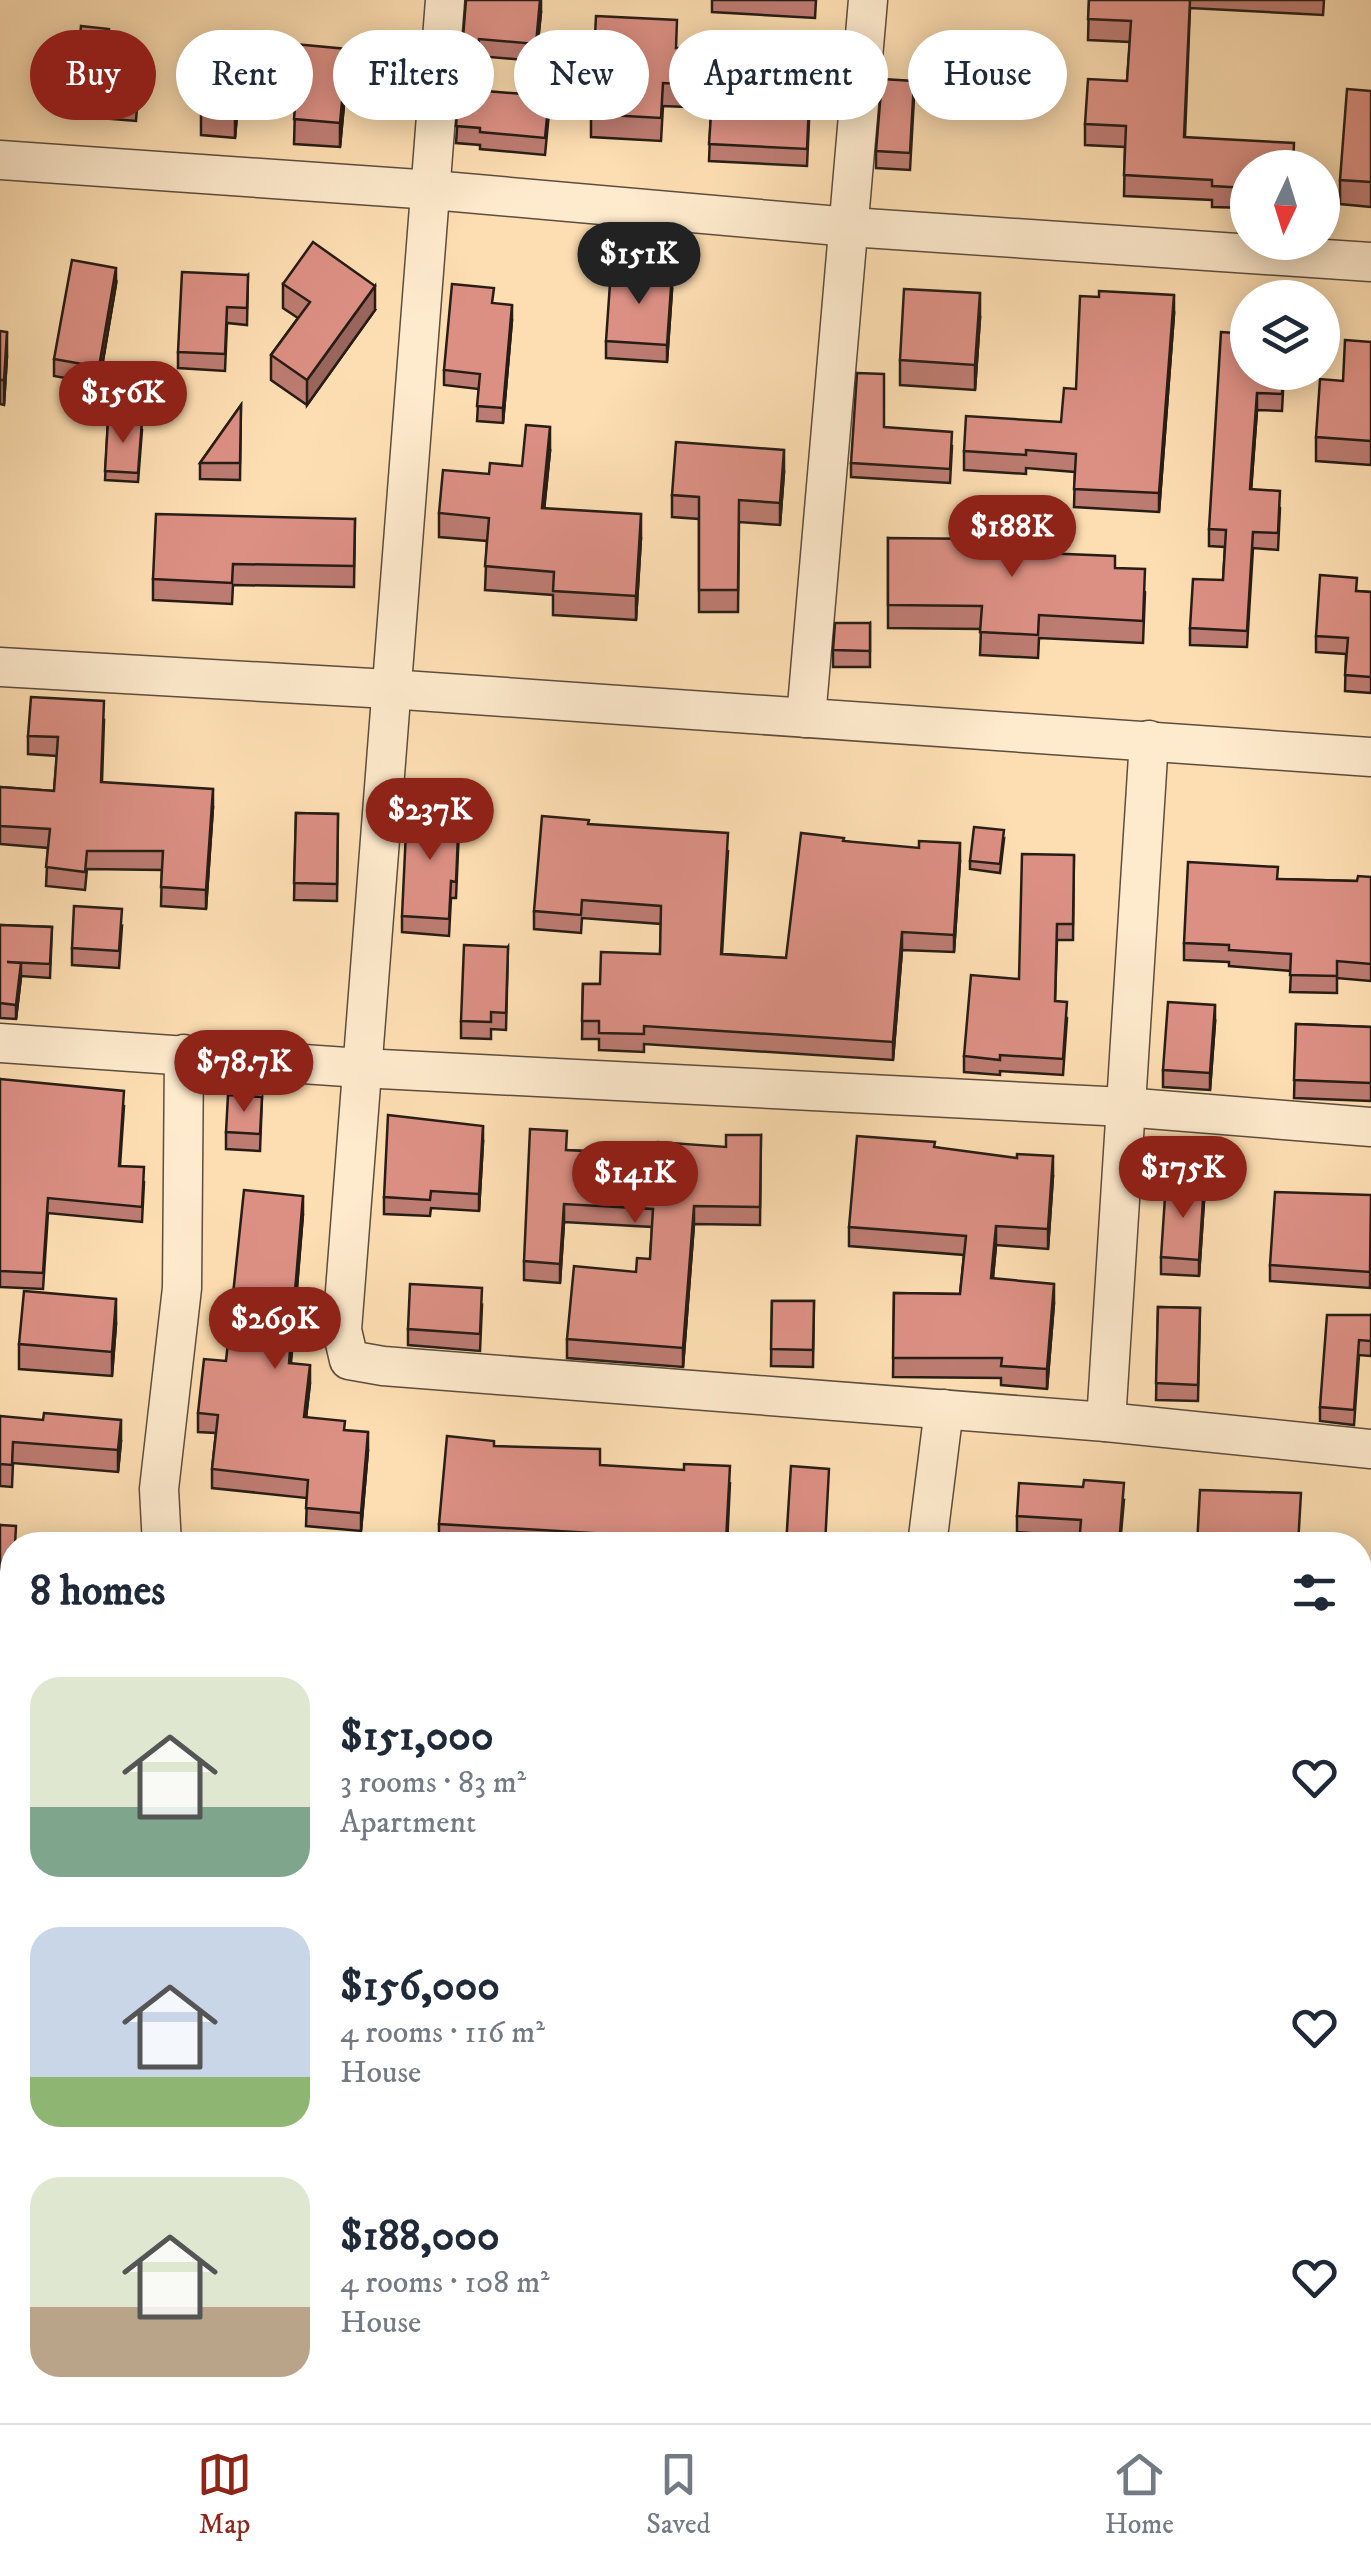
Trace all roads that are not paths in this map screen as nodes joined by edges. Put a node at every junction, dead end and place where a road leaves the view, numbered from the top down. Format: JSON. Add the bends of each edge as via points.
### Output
{"nodes":[{"id":1,"x":444,"y":0,"type":"edge"},
{"id":2,"x":868,"y":0,"type":"edge"},
{"id":3,"x":0,"y":160,"type":"edge"},
{"id":4,"x":432,"y":190,"type":"junction"},
{"id":5,"x":850,"y":226,"type":"junction"},
{"id":6,"x":1371,"y":262,"type":"edge"},
{"id":7,"x":0,"y":667,"type":"edge"},
{"id":8,"x":390,"y":689,"type":"junction"},
{"id":9,"x":806,"y":718,"type":"junction"},
{"id":10,"x":1148,"y":740,"type":"junction"},
{"id":11,"x":1371,"y":757,"type":"edge"},
{"id":12,"x":0,"y":1043,"type":"edge"},
{"id":13,"x":184,"y":1054,"type":"junction"},
{"id":14,"x":361,"y":1068,"type":"junction"},
{"id":15,"x":1124,"y":1108,"type":"junction"},
{"id":16,"x":1371,"y":1126,"type":"edge"},
{"id":17,"x":944,"y":1409,"type":"junction"},
{"id":18,"x":1106,"y":1422,"type":"junction"},
{"id":19,"x":1371,"y":1448,"type":"edge"},
{"id":20,"x":161,"y":1532,"type":"edge"},
{"id":21,"x":930,"y":1532,"type":"edge"}],
"edges":[{"from":1,"to":4,"type":"street"},
{"from":2,"to":5,"type":"street"},
{"from":3,"to":4,"type":"street"},
{"from":4,"to":5,"type":"street"},
{"from":4,"to":8,"type":"street"},
{"from":5,"to":6,"type":"street"},
{"from":5,"to":9,"type":"street"},
{"from":7,"to":8,"type":"street"},
{"from":8,"to":9,"type":"street"},
{"from":8,"to":14,"type":"street"},
{"from":9,"to":10,"type":"street"},
{"from":10,"to":11,"type":"street"},
{"from":10,"to":15,"type":"street"},
{"from":12,"to":13,"type":"street"},
{"from":13,"to":14,"type":"street"},
{"from":13,"to":20,"type":"street","via":[[182,1288],[159,1489]]},
{"from":14,"to":15,"type":"street"},
{"from":14,"to":17,"type":"street","via":[[342,1330],[349,1360]]},
{"from":15,"to":16,"type":"street"},
{"from":15,"to":18,"type":"street"},
{"from":17,"to":18,"type":"street"},
{"from":17,"to":21,"type":"street"},
{"from":18,"to":19,"type":"street"}]}
